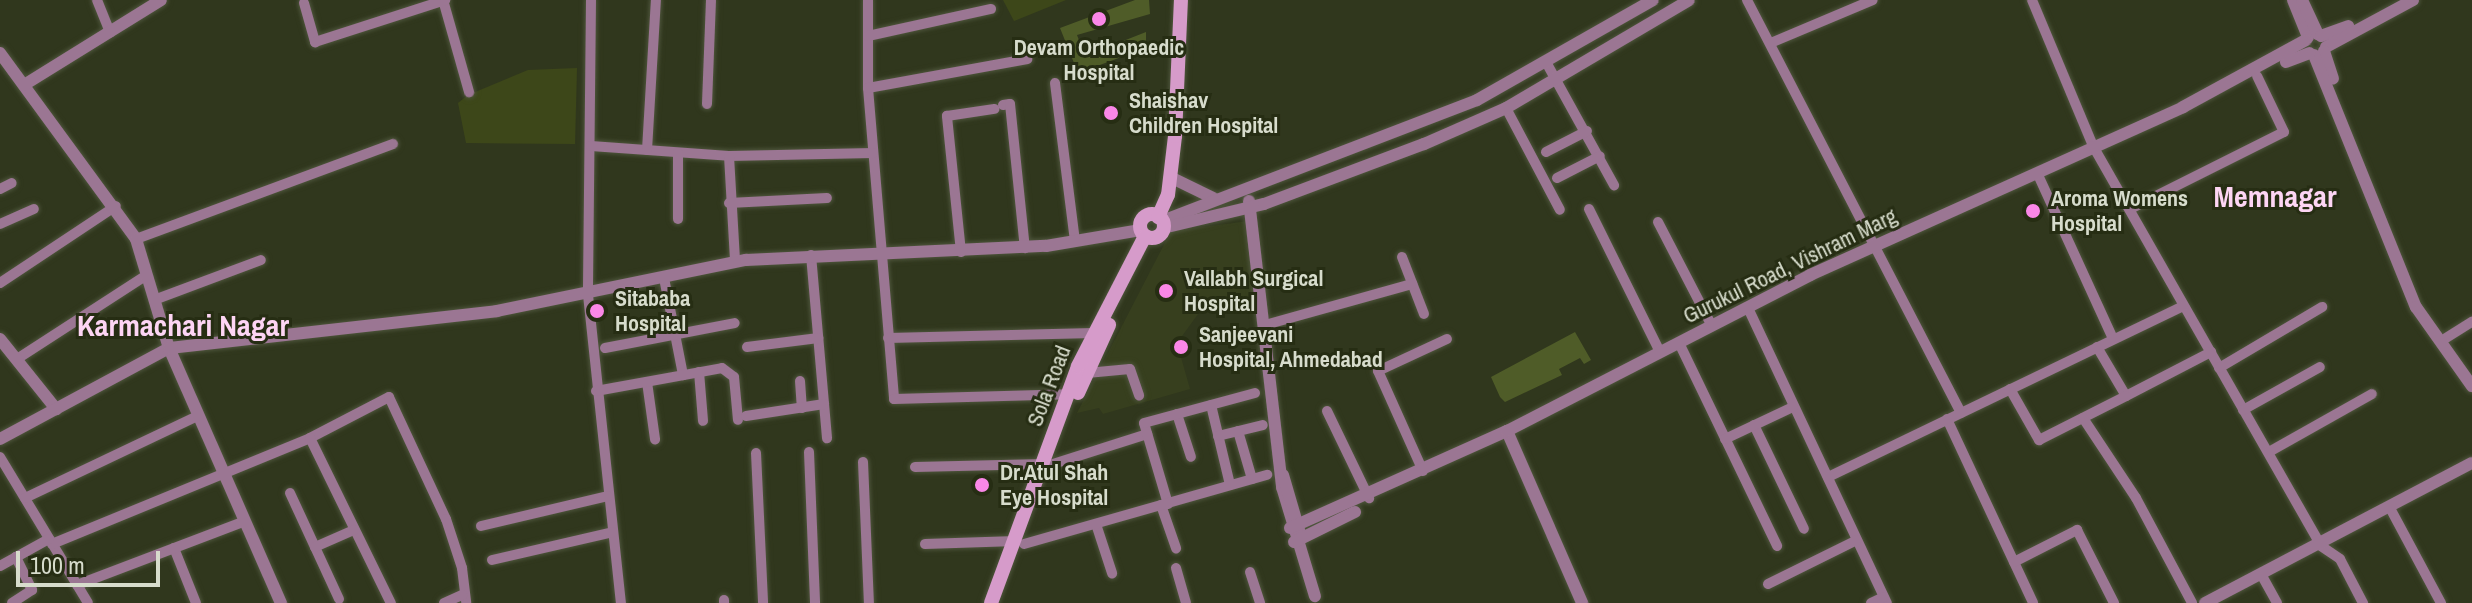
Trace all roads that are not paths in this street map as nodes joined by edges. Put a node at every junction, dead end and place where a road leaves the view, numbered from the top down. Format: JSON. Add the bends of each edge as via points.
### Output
{"nodes":[{"id":1,"x":97,"y":0,"type":"edge"},
{"id":2,"x":161,"y":0,"type":"edge"},
{"id":3,"x":444,"y":0,"type":"edge"},
{"id":4,"x":591,"y":0,"type":"edge"},
{"id":5,"x":656,"y":0,"type":"edge"},
{"id":6,"x":711,"y":0,"type":"edge"},
{"id":7,"x":868,"y":0,"type":"edge"},
{"id":8,"x":1173,"y":0,"type":"edge"},
{"id":9,"x":1181,"y":0,"type":"edge"},
{"id":10,"x":1653,"y":0,"type":"edge"},
{"id":11,"x":1689,"y":0,"type":"edge"},
{"id":12,"x":1747,"y":0,"type":"edge"},
{"id":13,"x":1873,"y":0,"type":"edge"},
{"id":14,"x":2032,"y":0,"type":"edge"},
{"id":15,"x":2293,"y":0,"type":"edge"},
{"id":16,"x":2302,"y":0,"type":"edge"},
{"id":17,"x":2395,"y":0,"type":"edge"},
{"id":18,"x":2413,"y":0,"type":"edge"},
{"id":19,"x":304,"y":3,"type":"dead end"},
{"id":20,"x":991,"y":9,"type":"dead end"},
{"id":21,"x":110,"y":32,"type":"junction"},
{"id":22,"x":868,"y":36,"type":"junction"},
{"id":23,"x":1773,"y":42,"type":"junction"},
{"id":24,"x":2316,"y":44,"type":"junction"},
{"id":25,"x":0,"y":53,"type":"edge"},
{"id":26,"x":1027,"y":59,"type":"dead end"},
{"id":27,"x":1546,"y":62,"type":"junction"},
{"id":28,"x":2257,"y":76,"type":"junction"},
{"id":29,"x":1557,"y":78,"type":"junction"},
{"id":30,"x":1055,"y":83,"type":"dead end"},
{"id":31,"x":24,"y":85,"type":"junction"},
{"id":32,"x":868,"y":88,"type":"junction"},
{"id":33,"x":469,"y":92,"type":"dead end"},
{"id":34,"x":707,"y":104,"type":"dead end"},
{"id":35,"x":1506,"y":108,"type":"junction"},
{"id":36,"x":1587,"y":131,"type":"junction"},
{"id":37,"x":393,"y":144,"type":"dead end"},
{"id":38,"x":591,"y":146,"type":"junction"},
{"id":39,"x":2095,"y":148,"type":"junction"},
{"id":40,"x":647,"y":150,"type":"junction"},
{"id":41,"x":1546,"y":152,"type":"dead end"},
{"id":42,"x":678,"y":153,"type":"junction"},
{"id":43,"x":873,"y":153,"type":"junction"},
{"id":44,"x":729,"y":156,"type":"junction"},
{"id":45,"x":1600,"y":156,"type":"junction"},
{"id":46,"x":1170,"y":177,"type":"junction"},
{"id":47,"x":2039,"y":177,"type":"junction"},
{"id":48,"x":1557,"y":178,"type":"dead end"},
{"id":49,"x":12,"y":183,"type":"dead end"},
{"id":50,"x":1614,"y":185,"type":"dead end"},
{"id":51,"x":0,"y":189,"type":"edge"},
{"id":52,"x":1246,"y":190,"type":"junction"},
{"id":53,"x":827,"y":198,"type":"dead end"},
{"id":54,"x":1216,"y":198,"type":"junction"},
{"id":55,"x":729,"y":203,"type":"junction"},
{"id":56,"x":116,"y":206,"type":"junction"},
{"id":57,"x":1251,"y":207,"type":"junction"},
{"id":58,"x":34,"y":209,"type":"dead end"},
{"id":59,"x":1589,"y":209,"type":"dead end"},
{"id":60,"x":2130,"y":209,"type":"junction"},
{"id":61,"x":1560,"y":210,"type":"dead end"},
{"id":62,"x":678,"y":219,"type":"dead end"},
{"id":63,"x":1159,"y":220,"type":"junction"},
{"id":64,"x":1658,"y":222,"type":"dead end"},
{"id":65,"x":0,"y":224,"type":"edge"},
{"id":66,"x":1145,"y":235,"type":"junction"},
{"id":67,"x":136,"y":239,"type":"junction"},
{"id":68,"x":1075,"y":241,"type":"junction"},
{"id":69,"x":1025,"y":248,"type":"junction"},
{"id":70,"x":1874,"y":249,"type":"junction"},
{"id":71,"x":961,"y":252,"type":"junction"},
{"id":72,"x":880,"y":254,"type":"junction"},
{"id":73,"x":811,"y":255,"type":"junction"},
{"id":74,"x":1402,"y":257,"type":"dead end"},
{"id":75,"x":261,"y":260,"type":"dead end"},
{"id":76,"x":735,"y":261,"type":"junction"},
{"id":77,"x":147,"y":275,"type":"junction"},
{"id":78,"x":664,"y":278,"type":"junction"},
{"id":79,"x":0,"y":283,"type":"edge"},
{"id":80,"x":1412,"y":284,"type":"junction"},
{"id":81,"x":588,"y":295,"type":"junction"},
{"id":82,"x":154,"y":300,"type":"junction"},
{"id":83,"x":2183,"y":306,"type":"junction"},
{"id":84,"x":2322,"y":307,"type":"dead end"},
{"id":85,"x":1749,"y":311,"type":"junction"},
{"id":86,"x":1424,"y":314,"type":"dead end"},
{"id":87,"x":2472,"y":322,"type":"edge"},
{"id":88,"x":735,"y":323,"type":"dead end"},
{"id":89,"x":1265,"y":325,"type":"junction"},
{"id":90,"x":1712,"y":326,"type":"junction"},
{"id":91,"x":1094,"y":333,"type":"junction"},
{"id":92,"x":676,"y":334,"type":"junction"},
{"id":93,"x":818,"y":338,"type":"junction"},
{"id":94,"x":888,"y":338,"type":"junction"},
{"id":95,"x":2446,"y":338,"type":"junction"},
{"id":96,"x":0,"y":339,"type":"edge"},
{"id":97,"x":1447,"y":339,"type":"dead end"},
{"id":98,"x":2113,"y":339,"type":"junction"},
{"id":99,"x":747,"y":347,"type":"dead end"},
{"id":100,"x":1681,"y":347,"type":"junction"},
{"id":101,"x":2097,"y":347,"type":"junction"},
{"id":102,"x":169,"y":348,"type":"junction"},
{"id":103,"x":605,"y":348,"type":"dead end"},
{"id":104,"x":1660,"y":352,"type":"junction"},
{"id":105,"x":2211,"y":352,"type":"junction"},
{"id":106,"x":17,"y":359,"type":"junction"},
{"id":107,"x":2320,"y":367,"type":"dead end"},
{"id":108,"x":2219,"y":368,"type":"junction"},
{"id":109,"x":699,"y":372,"type":"junction"},
{"id":110,"x":1087,"y":373,"type":"junction"},
{"id":111,"x":2472,"y":374,"type":"edge"},
{"id":112,"x":683,"y":375,"type":"junction"},
{"id":113,"x":800,"y":381,"type":"dead end"},
{"id":114,"x":647,"y":382,"type":"junction"},
{"id":115,"x":2472,"y":386,"type":"edge"},
{"id":116,"x":2010,"y":389,"type":"junction"},
{"id":117,"x":596,"y":391,"type":"junction"},
{"id":118,"x":1255,"y":393,"type":"dead end"},
{"id":119,"x":1068,"y":394,"type":"junction"},
{"id":120,"x":2372,"y":394,"type":"dead end"},
{"id":121,"x":1139,"y":395,"type":"dead end"},
{"id":122,"x":2126,"y":396,"type":"junction"},
{"id":123,"x":824,"y":404,"type":"junction"},
{"id":124,"x":1211,"y":405,"type":"junction"},
{"id":125,"x":1793,"y":407,"type":"junction"},
{"id":126,"x":802,"y":408,"type":"junction"},
{"id":127,"x":56,"y":409,"type":"junction"},
{"id":128,"x":2243,"y":410,"type":"junction"},
{"id":129,"x":1327,"y":411,"type":"dead end"},
{"id":130,"x":1961,"y":413,"type":"junction"},
{"id":131,"x":1177,"y":414,"type":"junction"},
{"id":132,"x":198,"y":416,"type":"junction"},
{"id":133,"x":2083,"y":418,"type":"junction"},
{"id":134,"x":1947,"y":419,"type":"junction"},
{"id":135,"x":703,"y":421,"type":"dead end"},
{"id":136,"x":1263,"y":425,"type":"dead end"},
{"id":137,"x":1754,"y":425,"type":"junction"},
{"id":138,"x":1238,"y":431,"type":"junction"},
{"id":139,"x":1147,"y":434,"type":"junction"},
{"id":140,"x":1508,"y":434,"type":"junction"},
{"id":141,"x":1218,"y":436,"type":"junction"},
{"id":142,"x":310,"y":438,"type":"junction"},
{"id":143,"x":827,"y":438,"type":"dead end"},
{"id":144,"x":0,"y":439,"type":"edge"},
{"id":145,"x":655,"y":439,"type":"dead end"},
{"id":146,"x":1725,"y":439,"type":"junction"},
{"id":147,"x":809,"y":452,"type":"dead end"},
{"id":148,"x":2269,"y":452,"type":"junction"},
{"id":149,"x":756,"y":453,"type":"dead end"},
{"id":150,"x":0,"y":457,"type":"edge"},
{"id":151,"x":1191,"y":457,"type":"dead end"},
{"id":152,"x":863,"y":462,"type":"dead end"},
{"id":153,"x":2472,"y":463,"type":"edge"},
{"id":154,"x":1048,"y":464,"type":"junction"},
{"id":155,"x":915,"y":467,"type":"dead end"},
{"id":156,"x":1423,"y":471,"type":"junction"},
{"id":157,"x":223,"y":475,"type":"junction"},
{"id":158,"x":1267,"y":475,"type":"dead end"},
{"id":159,"x":1828,"y":477,"type":"junction"},
{"id":160,"x":1252,"y":479,"type":"junction"},
{"id":161,"x":1230,"y":485,"type":"junction"},
{"id":162,"x":290,"y":493,"type":"dead end"},
{"id":163,"x":608,"y":496,"type":"junction"},
{"id":164,"x":25,"y":498,"type":"junction"},
{"id":165,"x":1369,"y":498,"type":"junction"},
{"id":166,"x":1164,"y":504,"type":"junction"},
{"id":167,"x":2390,"y":508,"type":"junction"},
{"id":168,"x":243,"y":522,"type":"junction"},
{"id":169,"x":1096,"y":524,"type":"junction"},
{"id":170,"x":481,"y":526,"type":"dead end"},
{"id":171,"x":1294,"y":527,"type":"junction"},
{"id":172,"x":1804,"y":529,"type":"dead end"},
{"id":173,"x":354,"y":530,"type":"junction"},
{"id":174,"x":613,"y":532,"type":"junction"},
{"id":175,"x":1298,"y":540,"type":"junction"},
{"id":176,"x":1857,"y":540,"type":"junction"},
{"id":177,"x":51,"y":542,"type":"junction"},
{"id":178,"x":1020,"y":542,"type":"junction"},
{"id":179,"x":925,"y":544,"type":"dead end"},
{"id":180,"x":1777,"y":546,"type":"dead end"},
{"id":181,"x":2321,"y":546,"type":"junction"},
{"id":182,"x":315,"y":547,"type":"junction"},
{"id":183,"x":174,"y":548,"type":"junction"},
{"id":184,"x":1176,"y":548,"type":"dead end"},
{"id":185,"x":16,"y":557,"type":"junction"},
{"id":186,"x":492,"y":560,"type":"dead end"},
{"id":187,"x":2014,"y":562,"type":"junction"},
{"id":188,"x":0,"y":566,"type":"edge"},
{"id":189,"x":1176,"y":568,"type":"dead end"},
{"id":190,"x":1250,"y":572,"type":"dead end"},
{"id":191,"x":1112,"y":573,"type":"dead end"},
{"id":192,"x":2261,"y":574,"type":"junction"},
{"id":193,"x":1768,"y":584,"type":"dead end"},
{"id":194,"x":77,"y":585,"type":"junction"},
{"id":195,"x":339,"y":599,"type":"dead end"},
{"id":196,"x":464,"y":599,"type":"edge"},
{"id":197,"x":1316,"y":600,"type":"edge"},
{"id":198,"x":1886,"y":600,"type":"edge"},
{"id":199,"x":12,"y":603,"type":"edge"},
{"id":200,"x":88,"y":603,"type":"edge"},
{"id":201,"x":196,"y":603,"type":"edge"},
{"id":202,"x":281,"y":603,"type":"edge"},
{"id":203,"x":391,"y":603,"type":"edge"},
{"id":204,"x":444,"y":603,"type":"edge"},
{"id":205,"x":621,"y":603,"type":"edge"},
{"id":206,"x":763,"y":603,"type":"edge"},
{"id":207,"x":815,"y":603,"type":"edge"},
{"id":208,"x":869,"y":603,"type":"edge"},
{"id":209,"x":991,"y":603,"type":"edge"},
{"id":210,"x":1000,"y":603,"type":"edge"},
{"id":211,"x":1186,"y":603,"type":"edge"},
{"id":212,"x":1260,"y":603,"type":"edge"},
{"id":213,"x":1582,"y":603,"type":"edge"},
{"id":214,"x":1871,"y":603,"type":"edge"},
{"id":215,"x":2033,"y":603,"type":"edge"},
{"id":216,"x":2114,"y":603,"type":"edge"},
{"id":217,"x":2192,"y":603,"type":"edge"},
{"id":218,"x":2205,"y":603,"type":"edge"},
{"id":219,"x":2277,"y":603,"type":"edge"},
{"id":220,"x":2363,"y":603,"type":"edge"},
{"id":221,"x":2441,"y":603,"type":"edge"}],
"edges":[{"from":1,"to":21,"type":"street"},
{"from":2,"to":21,"type":"street"},
{"from":3,"to":19,"type":"street","via":[[315,42]]},
{"from":3,"to":33,"type":"street"},
{"from":4,"to":38,"type":"street"},
{"from":5,"to":40,"type":"street"},
{"from":6,"to":34,"type":"street"},
{"from":7,"to":22,"type":"street"},
{"from":8,"to":63,"type":"main road"},
{"from":9,"to":46,"type":"main road"},
{"from":10,"to":27,"type":"street"},
{"from":11,"to":29,"type":"street"},
{"from":12,"to":23,"type":"street"},
{"from":13,"to":23,"type":"street"},
{"from":14,"to":39,"type":"street"},
{"from":15,"to":24,"type":"street"},
{"from":16,"to":24,"type":"street"},
{"from":17,"to":24,"type":"street","name":"Gurukul Road, Vishram Marg"},
{"from":18,"to":24,"type":"street","name":"Gurukul Road, Vishram Marg"},
{"from":20,"to":22,"type":"street"},
{"from":21,"to":31,"type":"street"},
{"from":22,"to":32,"type":"street"},
{"from":23,"to":70,"type":"street"},
{"from":24,"to":28,"type":"street","name":"Gurukul Road, Vishram Marg"},
{"from":24,"to":39,"type":"street","name":"Gurukul Road, Vishram Marg"},
{"from":24,"to":95,"type":"street","via":[[2388,230],[2422,303]]},
{"from":24,"to":115,"type":"street","via":[[2416,307]]},
{"from":25,"to":31,"type":"street"},
{"from":26,"to":32,"type":"street"},
{"from":27,"to":29,"type":"street"},
{"from":27,"to":52,"type":"street","via":[[1400,134]]},
{"from":28,"to":39,"type":"street","name":"Gurukul Road, Vishram Marg"},
{"from":28,"to":60,"type":"street","via":[[2284,132]]},
{"from":29,"to":35,"type":"street"},
{"from":29,"to":36,"type":"street"},
{"from":30,"to":68,"type":"street"},
{"from":31,"to":56,"type":"street"},
{"from":32,"to":43,"type":"street"},
{"from":35,"to":57,"type":"street"},
{"from":35,"to":61,"type":"street"},
{"from":36,"to":41,"type":"street"},
{"from":36,"to":45,"type":"street"},
{"from":37,"to":67,"type":"street"},
{"from":38,"to":40,"type":"street"},
{"from":38,"to":81,"type":"street"},
{"from":39,"to":47,"type":"street","name":"Gurukul Road, Vishram Marg"},
{"from":39,"to":60,"type":"street"},
{"from":39,"to":70,"type":"street","name":"Gurukul Road, Vishram Marg"},
{"from":40,"to":42,"type":"street"},
{"from":42,"to":44,"type":"street"},
{"from":42,"to":62,"type":"street"},
{"from":43,"to":44,"type":"street"},
{"from":43,"to":72,"type":"street"},
{"from":44,"to":55,"type":"street"},
{"from":45,"to":48,"type":"street"},
{"from":45,"to":50,"type":"street"},
{"from":46,"to":54,"type":"street"},
{"from":46,"to":63,"type":"main road"},
{"from":47,"to":70,"type":"street","name":"Gurukul Road, Vishram Marg"},
{"from":47,"to":98,"type":"street"},
{"from":49,"to":51,"type":"street"},
{"from":52,"to":54,"type":"street"},
{"from":52,"to":57,"type":"street"},
{"from":53,"to":55,"type":"street"},
{"from":54,"to":63,"type":"street"},
{"from":55,"to":76,"type":"street"},
{"from":56,"to":67,"type":"street"},
{"from":56,"to":79,"type":"street"},
{"from":57,"to":63,"type":"street"},
{"from":57,"to":89,"type":"street"},
{"from":58,"to":65,"type":"street"},
{"from":59,"to":104,"type":"street"},
{"from":60,"to":83,"type":"street"},
{"from":63,"to":66,"type":"main road"},
{"from":63,"to":66,"type":"main road","via":[[1143,219]]},
{"from":64,"to":90,"type":"street"},
{"from":66,"to":68,"type":"street"},
{"from":66,"to":91,"type":"main road","name":"Sola Road"},
{"from":66,"to":110,"type":"main road","name":"Sola Road"},
{"from":67,"to":77,"type":"street"},
{"from":68,"to":69,"type":"street"},
{"from":69,"to":71,"type":"street"},
{"from":69,"to":71,"type":"street","via":[[1010,104],[947,116]]},
{"from":70,"to":85,"type":"street","name":"Gurukul Road, Vishram Marg"},
{"from":70,"to":130,"type":"street"},
{"from":71,"to":72,"type":"street"},
{"from":72,"to":73,"type":"street"},
{"from":72,"to":94,"type":"street"},
{"from":73,"to":76,"type":"street"},
{"from":73,"to":93,"type":"street"},
{"from":74,"to":80,"type":"street"},
{"from":75,"to":82,"type":"street"},
{"from":76,"to":78,"type":"street"},
{"from":77,"to":82,"type":"street"},
{"from":77,"to":106,"type":"street"},
{"from":78,"to":81,"type":"street"},
{"from":78,"to":92,"type":"street"},
{"from":80,"to":86,"type":"street"},
{"from":80,"to":89,"type":"street"},
{"from":81,"to":102,"type":"street"},
{"from":81,"to":117,"type":"street"},
{"from":82,"to":102,"type":"street"},
{"from":83,"to":98,"type":"street"},
{"from":83,"to":105,"type":"street"},
{"from":84,"to":108,"type":"street"},
{"from":85,"to":90,"type":"street","name":"Gurukul Road, Vishram Marg"},
{"from":85,"to":100,"type":"street","name":"Gurukul Road, Vishram Marg"},
{"from":85,"to":125,"type":"street"},
{"from":87,"to":95,"type":"street"},
{"from":88,"to":92,"type":"street"},
{"from":89,"to":171,"type":"street"},
{"from":90,"to":104,"type":"street","name":"Gurukul Road, Vishram Marg"},
{"from":91,"to":94,"type":"street"},
{"from":91,"to":119,"type":"main road","name":"Sola Road"},
{"from":92,"to":103,"type":"street"},
{"from":92,"to":112,"type":"street"},
{"from":93,"to":99,"type":"street"},
{"from":93,"to":123,"type":"street"},
{"from":94,"to":119,"type":"street","via":[[894,399]]},
{"from":95,"to":111,"type":"street"},
{"from":96,"to":106,"type":"street"},
{"from":97,"to":156,"type":"street","via":[[1378,371]]},
{"from":98,"to":101,"type":"street"},
{"from":100,"to":140,"type":"street","name":"Gurukul Road, Vishram Marg"},
{"from":100,"to":146,"type":"street"},
{"from":101,"to":116,"type":"street"},
{"from":101,"to":122,"type":"street"},
{"from":102,"to":127,"type":"street"},
{"from":102,"to":132,"type":"street"},
{"from":104,"to":140,"type":"street","name":"Gurukul Road, Vishram Marg"},
{"from":105,"to":108,"type":"street"},
{"from":105,"to":122,"type":"street"},
{"from":106,"to":127,"type":"street"},
{"from":107,"to":128,"type":"street"},
{"from":108,"to":128,"type":"street"},
{"from":109,"to":112,"type":"street"},
{"from":109,"to":126,"type":"street","via":[[730,371],[742,418]]},
{"from":109,"to":135,"type":"street"},
{"from":110,"to":121,"type":"street","via":[[1130,369]]},
{"from":110,"to":154,"type":"main road","name":"Sola Road"},
{"from":112,"to":114,"type":"street"},
{"from":113,"to":126,"type":"street"},
{"from":114,"to":117,"type":"street"},
{"from":114,"to":145,"type":"street"},
{"from":116,"to":130,"type":"street"},
{"from":116,"to":133,"type":"street","via":[[2039,440]]},
{"from":117,"to":163,"type":"street"},
{"from":118,"to":124,"type":"street"},
{"from":119,"to":154,"type":"main road","name":"Sola Road"},
{"from":120,"to":148,"type":"street"},
{"from":122,"to":133,"type":"street"},
{"from":123,"to":126,"type":"street"},
{"from":123,"to":143,"type":"street"},
{"from":124,"to":131,"type":"street"},
{"from":124,"to":141,"type":"street"},
{"from":125,"to":137,"type":"street"},
{"from":125,"to":159,"type":"street"},
{"from":127,"to":144,"type":"street"},
{"from":128,"to":148,"type":"street"},
{"from":129,"to":165,"type":"street"},
{"from":130,"to":134,"type":"street"},
{"from":131,"to":139,"type":"street","via":[[1144,423]]},
{"from":131,"to":151,"type":"street"},
{"from":132,"to":157,"type":"street"},
{"from":132,"to":164,"type":"street"},
{"from":133,"to":217,"type":"street"},
{"from":134,"to":159,"type":"street"},
{"from":134,"to":187,"type":"street"},
{"from":136,"to":138,"type":"street"},
{"from":137,"to":146,"type":"street"},
{"from":137,"to":172,"type":"street"},
{"from":138,"to":141,"type":"street"},
{"from":138,"to":160,"type":"street"},
{"from":139,"to":154,"type":"street"},
{"from":139,"to":166,"type":"street"},
{"from":140,"to":156,"type":"street","name":"Gurukul Road, Vishram Marg"},
{"from":140,"to":175,"type":"street","name":"Gurukul Road, Vishram Marg"},
{"from":140,"to":213,"type":"street"},
{"from":141,"to":161,"type":"street"},
{"from":142,"to":157,"type":"street"},
{"from":142,"to":173,"type":"street"},
{"from":142,"to":196,"type":"street","via":[[389,397],[446,519],[462,568]]},
{"from":146,"to":180,"type":"street"},
{"from":147,"to":207,"type":"street"},
{"from":148,"to":181,"type":"street"},
{"from":149,"to":206,"type":"street"},
{"from":150,"to":164,"type":"street"},
{"from":152,"to":208,"type":"street"},
{"from":153,"to":167,"type":"street"},
{"from":154,"to":155,"type":"street"},
{"from":154,"to":178,"type":"main road","name":"Sola Road"},
{"from":156,"to":165,"type":"street","name":"Gurukul Road, Vishram Marg"},
{"from":157,"to":168,"type":"street"},
{"from":157,"to":177,"type":"street"},
{"from":158,"to":160,"type":"street"},
{"from":159,"to":176,"type":"street"},
{"from":160,"to":161,"type":"street"},
{"from":161,"to":166,"type":"street"},
{"from":162,"to":182,"type":"street"},
{"from":163,"to":170,"type":"street"},
{"from":163,"to":174,"type":"street"},
{"from":164,"to":177,"type":"street"},
{"from":165,"to":171,"type":"street","name":"Gurukul Road, Vishram Marg"},
{"from":166,"to":169,"type":"street"},
{"from":166,"to":184,"type":"street"},
{"from":167,"to":181,"type":"street"},
{"from":167,"to":221,"type":"street"},
{"from":168,"to":183,"type":"street"},
{"from":168,"to":202,"type":"street"},
{"from":169,"to":178,"type":"street"},
{"from":169,"to":191,"type":"street"},
{"from":171,"to":175,"type":"street"},
{"from":173,"to":182,"type":"street"},
{"from":173,"to":203,"type":"street"},
{"from":174,"to":186,"type":"street"},
{"from":174,"to":205,"type":"street"},
{"from":175,"to":197,"type":"street"},
{"from":176,"to":193,"type":"street"},
{"from":176,"to":198,"type":"street"},
{"from":177,"to":185,"type":"street"},
{"from":177,"to":194,"type":"street"},
{"from":178,"to":179,"type":"street"},
{"from":178,"to":209,"type":"main road","name":"Sola Road"},
{"from":178,"to":210,"type":"main road","name":"Sola Road"},
{"from":181,"to":192,"type":"street"},
{"from":181,"to":220,"type":"street","via":[[2340,559]]},
{"from":182,"to":195,"type":"street"},
{"from":183,"to":194,"type":"street"},
{"from":183,"to":201,"type":"street"},
{"from":185,"to":188,"type":"street"},
{"from":185,"to":199,"type":"street","via":[[32,590]]},
{"from":187,"to":215,"type":"street"},
{"from":187,"to":216,"type":"street","via":[[2077,530]]},
{"from":189,"to":211,"type":"street"},
{"from":190,"to":212,"type":"street"},
{"from":192,"to":218,"type":"street"},
{"from":192,"to":219,"type":"street"},
{"from":194,"to":200,"type":"street"},
{"from":196,"to":204,"type":"street"},
{"from":198,"to":214,"type":"street"}]}
